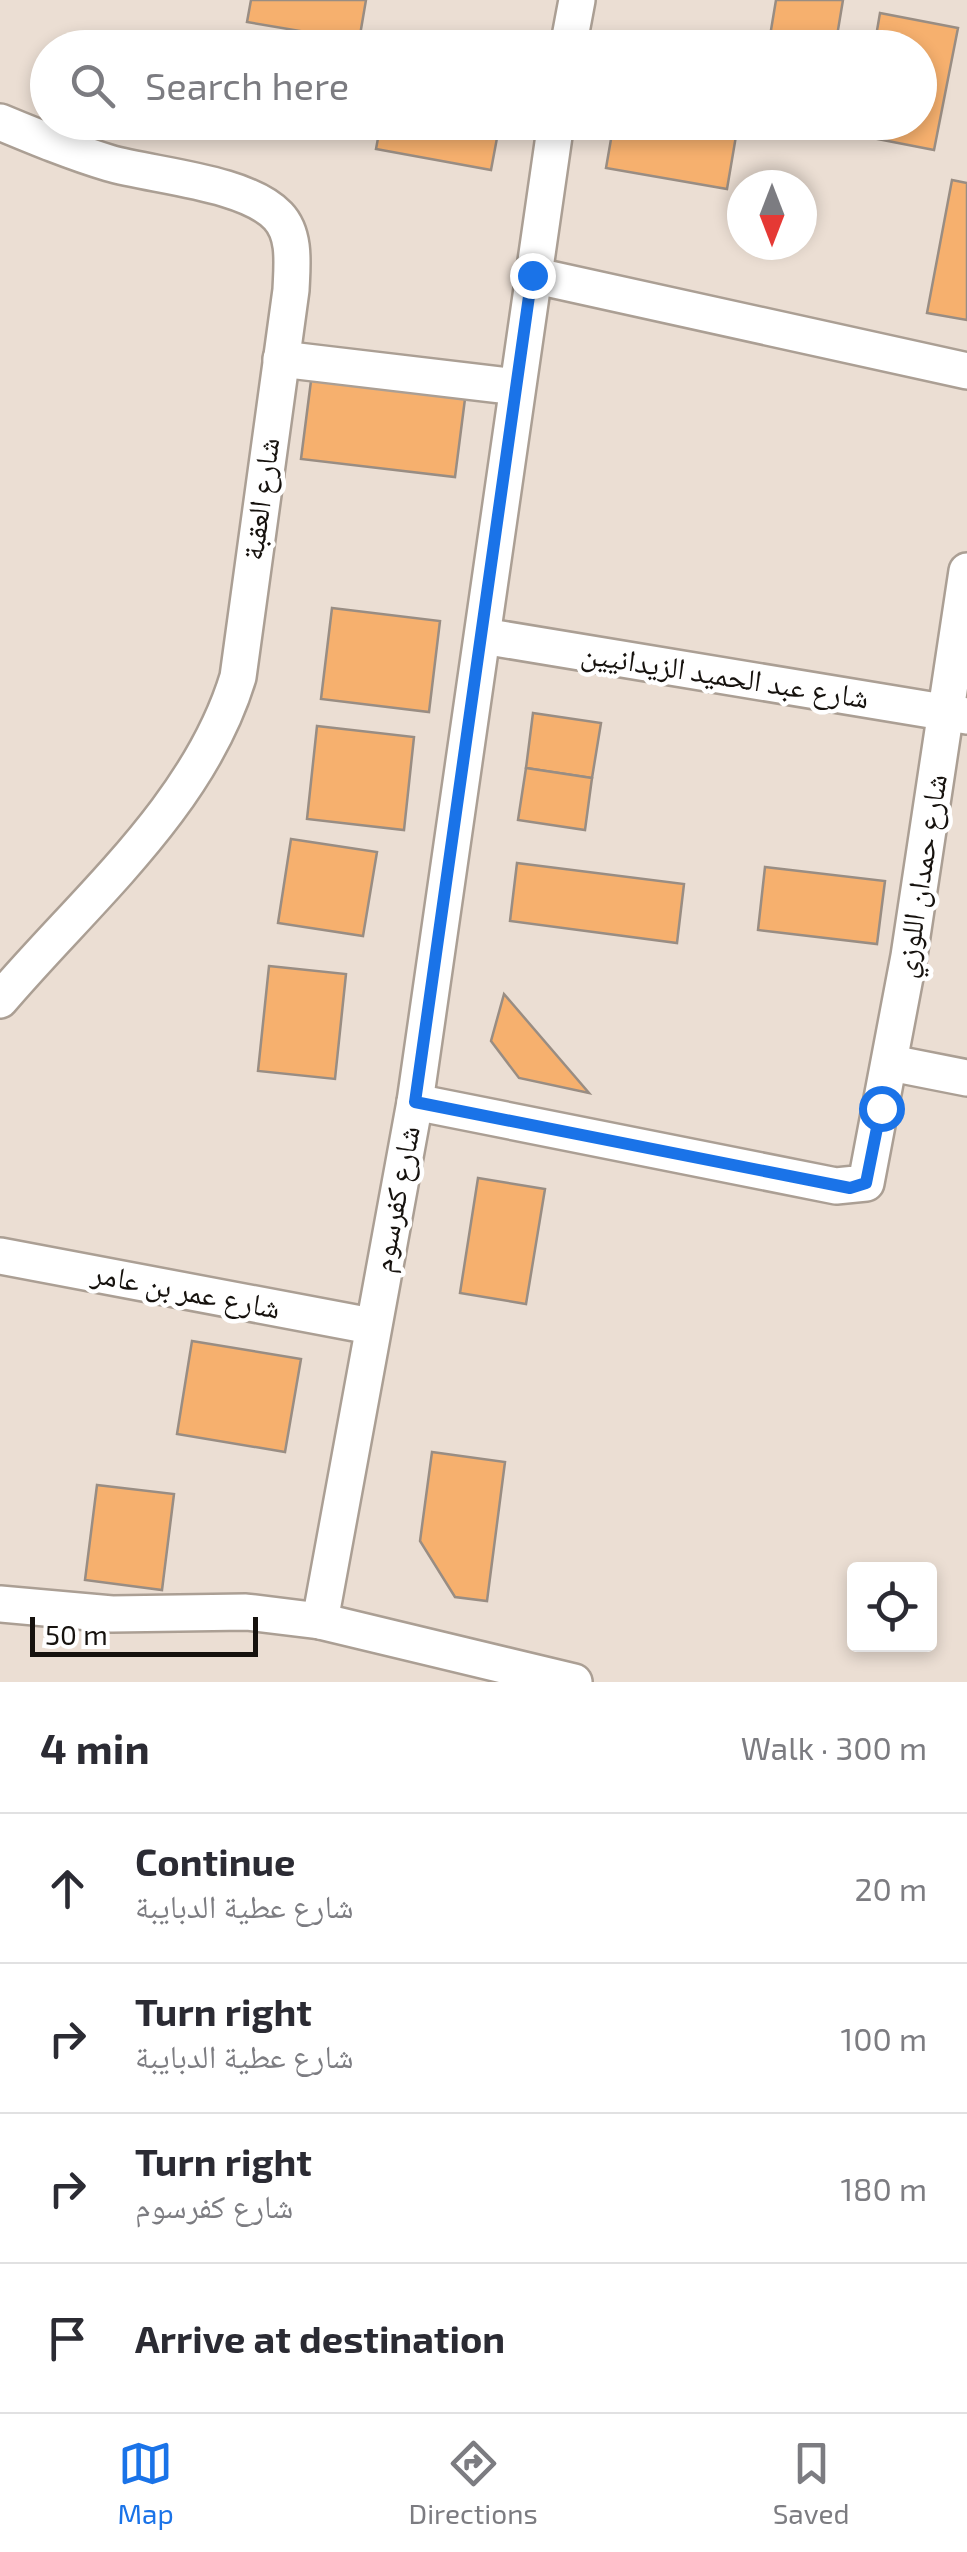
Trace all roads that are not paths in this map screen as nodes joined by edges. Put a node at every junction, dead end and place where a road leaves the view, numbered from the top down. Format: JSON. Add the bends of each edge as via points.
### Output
{"nodes":[{"id":1,"x":576,"y":0,"type":"edge"},
{"id":2,"x":571,"y":30,"type":"edge"},
{"id":3,"x":0,"y":122,"type":"edge"},
{"id":4,"x":30,"y":133,"type":"edge"},
{"id":5,"x":48,"y":140,"type":"edge"},
{"id":6,"x":553,"y":140,"type":"edge"},
{"id":7,"x":532,"y":275,"type":"junction"},
{"id":8,"x":281,"y":359,"type":"junction"},
{"id":9,"x":967,"y":371,"type":"edge"},
{"id":10,"x":516,"y":387,"type":"junction"},
{"id":11,"x":967,"y":570,"type":"edge"},
{"id":12,"x":483,"y":636,"type":"junction"},
{"id":13,"x":957,"y":714,"type":"edge"},
{"id":14,"x":0,"y":1000,"type":"edge"},
{"id":15,"x":891,"y":1063,"type":"junction"},
{"id":16,"x":967,"y":1078,"type":"edge"},
{"id":17,"x":415,"y":1102,"type":"junction"},
{"id":18,"x":0,"y":1256,"type":"edge"},
{"id":19,"x":371,"y":1326,"type":"junction"},
{"id":20,"x":0,"y":1604,"type":"edge"},
{"id":21,"x":320,"y":1621,"type":"junction"},
{"id":22,"x":574,"y":1682,"type":"edge"}],
"edges":[{"from":1,"to":2,"type":"street"},
{"from":3,"to":4,"type":"street","name":"شارع العقبة"},
{"from":5,"to":8,"type":"street","name":"شارع العقبة","via":[[106,162],[238,194],[277,214],[289,231],[292,255]]},
{"from":6,"to":7,"type":"street","name":"شارع كفرسوم"},
{"from":7,"to":9,"type":"street"},
{"from":7,"to":10,"type":"street","name":"شارع كفرسوم"},
{"from":8,"to":10,"type":"street"},
{"from":8,"to":14,"type":"street","name":"شارع العقبة","via":[[238,677],[226,718],[178,794]]},
{"from":10,"to":12,"type":"street","name":"شارع كفرسوم"},
{"from":11,"to":13,"type":"street","name":"شارع حمدان اللوزي"},
{"from":12,"to":13,"type":"street","name":"شارع عبد الحميد الزيدانيين"},
{"from":12,"to":17,"type":"street","name":"شارع كفرسوم"},
{"from":13,"to":15,"type":"street","name":"شارع حمدان اللوزي"},
{"from":15,"to":16,"type":"street"},
{"from":15,"to":17,"type":"street","name":"شارع حمدان اللوزي","via":[[869,1174],[866,1183],[850,1188]]},
{"from":17,"to":19,"type":"street","name":"شارع كفرسوم"},
{"from":18,"to":19,"type":"street","name":"شارع عمر بن عامر"},
{"from":19,"to":21,"type":"street","name":"شارع كفرسوم"},
{"from":20,"to":21,"type":"street","via":[[112,1614],[246,1612]]},
{"from":21,"to":22,"type":"street"}]}
